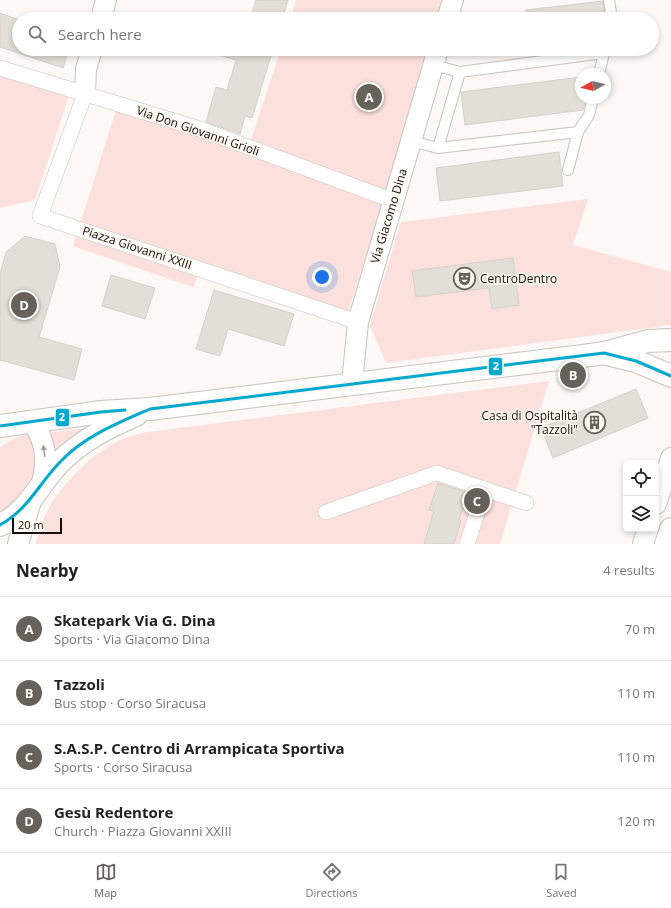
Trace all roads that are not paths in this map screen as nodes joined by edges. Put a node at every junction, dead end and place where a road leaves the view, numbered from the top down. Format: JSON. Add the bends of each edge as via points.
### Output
{"nodes":[{"id":1,"x":106,"y":0,"type":"edge"},
{"id":2,"x":453,"y":0,"type":"edge"},
{"id":3,"x":610,"y":0,"type":"edge"},
{"id":4,"x":103,"y":12,"type":"edge"},
{"id":5,"x":449,"y":12,"type":"edge"},
{"id":6,"x":611,"y":12,"type":"edge"},
{"id":7,"x":90,"y":56,"type":"edge"},
{"id":8,"x":570,"y":56,"type":"edge"},
{"id":9,"x":604,"y":56,"type":"edge"},
{"id":10,"x":436,"y":57,"type":"edge"},
{"id":11,"x":0,"y":68,"type":"edge"},
{"id":12,"x":601,"y":68,"type":"edge"},
{"id":13,"x":460,"y":72,"type":"junction"},
{"id":14,"x":85,"y":94,"type":"junction"},
{"id":15,"x":592,"y":104,"type":"edge"},
{"id":16,"x":578,"y":132,"type":"junction"},
{"id":17,"x":411,"y":141,"type":"junction"},
{"id":18,"x":438,"y":148,"type":"junction"},
{"id":19,"x":568,"y":170,"type":"dead end"},
{"id":20,"x":394,"y":201,"type":"junction"},
{"id":21,"x":358,"y":322,"type":"junction"},
{"id":22,"x":671,"y":340,"type":"edge"},
{"id":23,"x":604,"y":353,"type":"junction"},
{"id":24,"x":671,"y":376,"type":"edge"},
{"id":25,"x":352,"y":384,"type":"junction"},
{"id":26,"x":150,"y":409,"type":"junction"},
{"id":27,"x":32,"y":421,"type":"junction"},
{"id":28,"x":3,"y":428,"type":"edge"},
{"id":29,"x":671,"y":458,"type":"edge"},
{"id":30,"x":485,"y":489,"type":"junction"},
{"id":31,"x":36,"y":492,"type":"junction"},
{"id":32,"x":659,"y":496,"type":"edge"},
{"id":33,"x":526,"y":503,"type":"dead end"},
{"id":34,"x":326,"y":512,"type":"dead end"},
{"id":35,"x":0,"y":525,"type":"edge"},
{"id":36,"x":671,"y":529,"type":"edge"},
{"id":37,"x":647,"y":532,"type":"edge"},
{"id":38,"x":18,"y":544,"type":"edge"},
{"id":39,"x":467,"y":544,"type":"edge"},
{"id":40,"x":643,"y":544,"type":"edge"},
{"id":41,"x":666,"y":544,"type":"edge"}],
"edges":[{"from":1,"to":4,"type":"street"},
{"from":2,"to":5,"type":"street"},
{"from":3,"to":6,"type":"lane"},
{"from":7,"to":14,"type":"street","via":[[86,69]]},
{"from":8,"to":13,"type":"lane"},
{"from":9,"to":12,"type":"lane"},
{"from":10,"to":13,"type":"lane"},
{"from":10,"to":17,"type":"street","name":"Via Giacomo Dina"},
{"from":11,"to":14,"type":"street","name":"Via Don Giovanni Grioli"},
{"from":13,"to":18,"type":"lane"},
{"from":14,"to":20,"type":"street","name":"Via Don Giovanni Grioli","via":[[204,131]]},
{"from":14,"to":21,"type":"street","name":"Piazza Giovanni XXIII","via":[[40,216]]},
{"from":15,"to":16,"type":"lane","via":[[589,115]]},
{"from":16,"to":18,"type":"lane"},
{"from":16,"to":19,"type":"lane"},
{"from":17,"to":18,"type":"lane"},
{"from":17,"to":20,"type":"street","name":"Via Giacomo Dina"},
{"from":20,"to":21,"type":"street","name":"Via Giacomo Dina"},
{"from":21,"to":25,"type":"street","name":"Via Giacomo Dina"},
{"from":22,"to":23,"type":"street","via":[[648,341]]},
{"from":23,"to":24,"type":"street","via":[[636,361]]},
{"from":23,"to":25,"type":"street"},
{"from":25,"to":26,"type":"street"},
{"from":26,"to":27,"type":"street"},
{"from":26,"to":31,"type":"street","via":[[101,431],[78,446],[61,461]]},
{"from":27,"to":28,"type":"street"},
{"from":31,"to":27,"type":"street","one_way":true,"via":[[46,467],[40,432]]},
{"from":29,"to":32,"type":"street"},
{"from":30,"to":33,"type":"street"},
{"from":30,"to":34,"type":"street","via":[[436,472]]},
{"from":30,"to":39,"type":"street"},
{"from":31,"to":35,"type":"street","via":[[12,518]]},
{"from":31,"to":38,"type":"street"},
{"from":36,"to":41,"type":"street"},
{"from":37,"to":40,"type":"street"}]}
